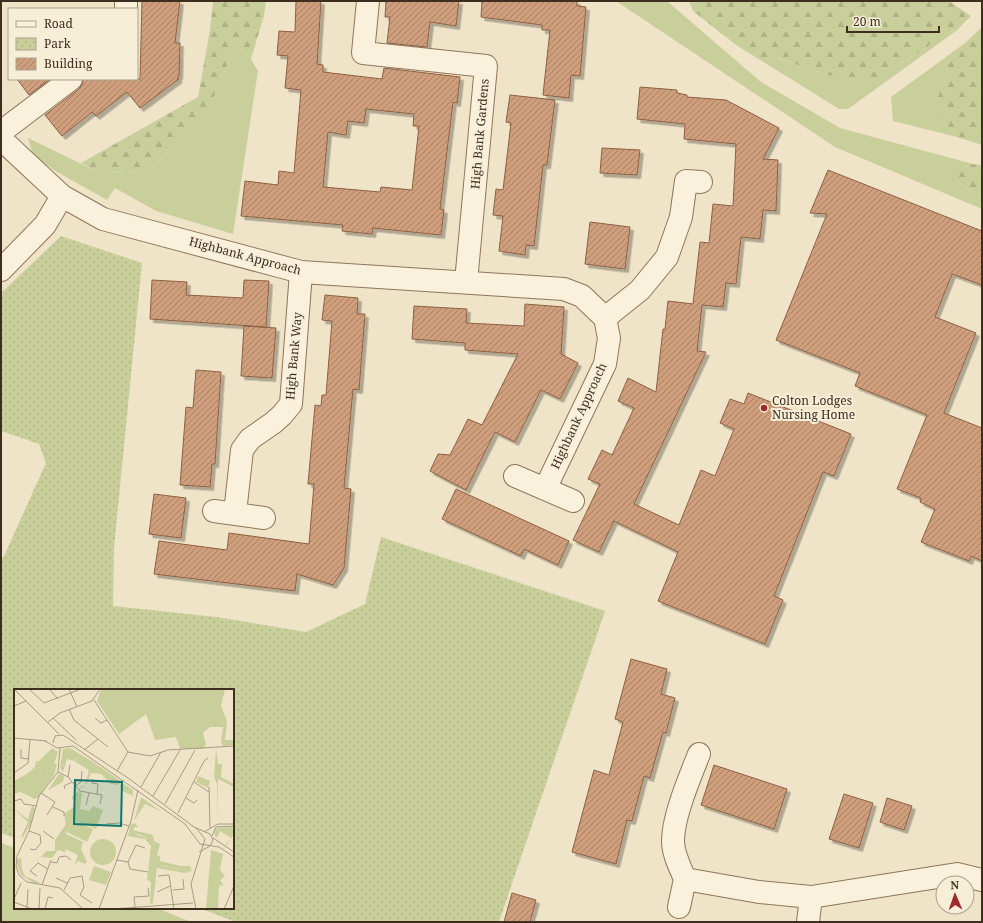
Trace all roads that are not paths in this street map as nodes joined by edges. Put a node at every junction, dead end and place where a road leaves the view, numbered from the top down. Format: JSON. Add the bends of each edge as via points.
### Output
{"nodes":[{"id":1,"x":368,"y":1,"type":"edge"},
{"id":2,"x":70,"y":80,"type":"edge"},
{"id":3,"x":1,"y":132,"type":"edge"},
{"id":4,"x":1,"y":140,"type":"edge"},
{"id":5,"x":701,"y":182,"type":"dead end"},
{"id":6,"x":62,"y":196,"type":"junction"},
{"id":7,"x":1,"y":270,"type":"edge"},
{"id":8,"x":301,"y":272,"type":"junction"},
{"id":9,"x":466,"y":282,"type":"junction"},
{"id":10,"x":605,"y":318,"type":"junction"},
{"id":11,"x":515,"y":476,"type":"dead end"},
{"id":12,"x":545,"y":489,"type":"junction"},
{"id":13,"x":573,"y":501,"type":"dead end"},
{"id":14,"x":264,"y":518,"type":"dead end"},
{"id":15,"x":699,"y":754,"type":"dead end"},
{"id":16,"x":685,"y":879,"type":"junction"},
{"id":17,"x":982,"y":880,"type":"edge"},
{"id":18,"x":811,"y":897,"type":"junction"},
{"id":19,"x":679,"y":907,"type":"dead end"},
{"id":20,"x":808,"y":922,"type":"edge"}],
"edges":[{"from":1,"to":9,"type":"street","name":"High Bank Gardens","via":[[363,52],[486,66]]},
{"from":2,"to":3,"type":"street"},
{"from":4,"to":6,"type":"street","name":"Highbank Approach"},
{"from":5,"to":10,"type":"street","via":[[686,181],[680,217],[667,257],[640,290]]},
{"from":6,"to":7,"type":"street","via":[[45,225]]},
{"from":6,"to":8,"type":"street","name":"Highbank Approach","via":[[103,218]]},
{"from":8,"to":9,"type":"street","name":"Highbank Approach"},
{"from":8,"to":14,"type":"street","name":"High Bank Way","via":[[291,404],[277,419],[250,439],[242,450],[225,512]]},
{"from":9,"to":10,"type":"street","name":"Highbank Approach","via":[[564,289],[582,296]]},
{"from":10,"to":12,"type":"street","name":"Highbank Approach","via":[[608,338],[604,364]]},
{"from":11,"to":12,"type":"street"},
{"from":12,"to":13,"type":"street"},
{"from":15,"to":16,"type":"street","via":[[676,818],[672,840],[674,855]]},
{"from":16,"to":18,"type":"street","via":[[759,892]]},
{"from":16,"to":19,"type":"street"},
{"from":17,"to":18,"type":"street","via":[[957,874]]},
{"from":18,"to":20,"type":"street"}]}
